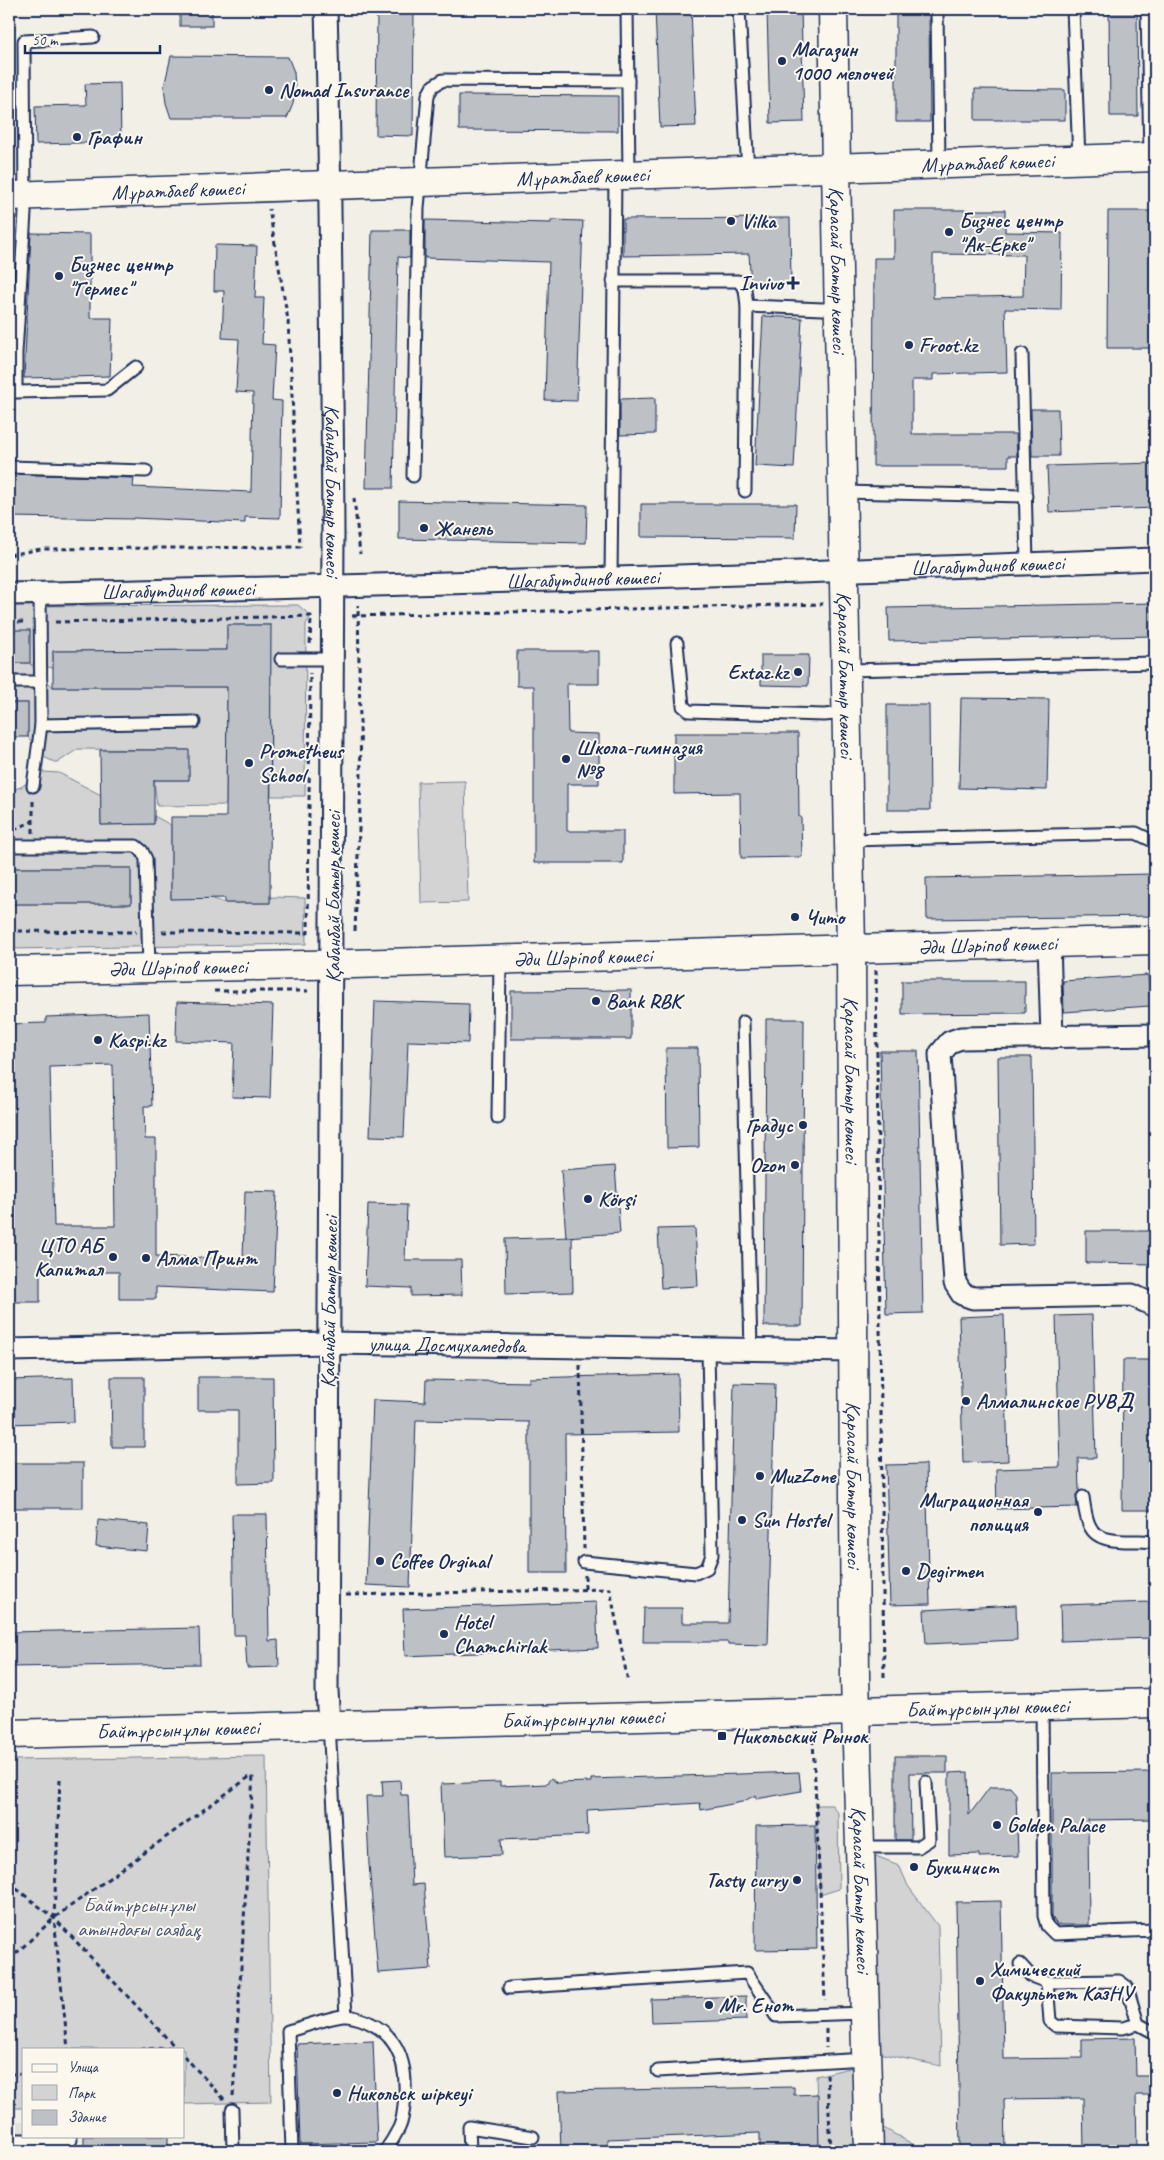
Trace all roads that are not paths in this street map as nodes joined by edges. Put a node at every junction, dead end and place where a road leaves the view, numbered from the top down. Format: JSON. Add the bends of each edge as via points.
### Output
{"nodes":[{"id":1,"x":326,"y":9,"type":"edge"},
{"id":2,"x":627,"y":9,"type":"edge"},
{"id":3,"x":739,"y":9,"type":"edge"},
{"id":4,"x":833,"y":9,"type":"edge"},
{"id":5,"x":937,"y":9,"type":"edge"},
{"id":6,"x":1073,"y":9,"type":"edge"},
{"id":7,"x":1147,"y":9,"type":"edge"},
{"id":8,"x":93,"y":37,"type":"dead end"},
{"id":9,"x":628,"y":80,"type":"junction"},
{"id":10,"x":1153,"y":158,"type":"edge"},
{"id":11,"x":1079,"y":160,"type":"junction"},
{"id":12,"x":939,"y":165,"type":"junction"},
{"id":13,"x":836,"y":169,"type":"junction"},
{"id":14,"x":748,"y":172,"type":"junction"},
{"id":15,"x":622,"y":176,"type":"junction"},
{"id":16,"x":421,"y":183,"type":"junction"},
{"id":17,"x":331,"y":186,"type":"junction"},
{"id":18,"x":17,"y":195,"type":"edge"},
{"id":19,"x":613,"y":281,"type":"junction"},
{"id":20,"x":747,"y":306,"type":"junction"},
{"id":21,"x":839,"y":308,"type":"junction"},
{"id":22,"x":1022,"y":354,"type":"dead end"},
{"id":23,"x":136,"y":367,"type":"dead end"},
{"id":24,"x":9,"y":467,"type":"edge"},
{"id":25,"x":146,"y":471,"type":"dead end"},
{"id":26,"x":413,"y":476,"type":"dead end"},
{"id":27,"x":745,"y":491,"type":"dead end"},
{"id":28,"x":842,"y":492,"type":"junction"},
{"id":29,"x":1026,"y":496,"type":"junction"},
{"id":30,"x":1155,"y":559,"type":"edge"},
{"id":31,"x":1028,"y":564,"type":"junction"},
{"id":32,"x":844,"y":572,"type":"junction"},
{"id":33,"x":611,"y":579,"type":"junction"},
{"id":34,"x":334,"y":587,"type":"junction"},
{"id":35,"x":9,"y":594,"type":"edge"},
{"id":36,"x":40,"y":594,"type":"junction"},
{"id":37,"x":677,"y":643,"type":"dead end"},
{"id":38,"x":281,"y":659,"type":"dead end"},
{"id":39,"x":334,"y":659,"type":"junction"},
{"id":40,"x":1155,"y":663,"type":"edge"},
{"id":41,"x":846,"y":670,"type":"junction"},
{"id":42,"x":9,"y":682,"type":"edge"},
{"id":43,"x":40,"y":682,"type":"junction"},
{"id":44,"x":846,"y":713,"type":"junction"},
{"id":45,"x":194,"y":722,"type":"dead end"},
{"id":46,"x":41,"y":725,"type":"junction"},
{"id":47,"x":33,"y":786,"type":"road end"},
{"id":48,"x":849,"y":840,"type":"junction"},
{"id":49,"x":1155,"y":842,"type":"edge"},
{"id":50,"x":9,"y":846,"type":"edge"},
{"id":51,"x":1155,"y":940,"type":"edge"},
{"id":52,"x":1049,"y":943,"type":"junction"},
{"id":53,"x":863,"y":948,"type":"junction"},
{"id":54,"x":500,"y":959,"type":"junction"},
{"id":55,"x":333,"y":963,"type":"junction"},
{"id":56,"x":149,"y":968,"type":"junction"},
{"id":57,"x":9,"y":971,"type":"edge"},
{"id":58,"x":743,"y":1022,"type":"dead end"},
{"id":59,"x":1155,"y":1035,"type":"edge"},
{"id":60,"x":1052,"y":1037,"type":"junction"},
{"id":61,"x":498,"y":1118,"type":"dead end"},
{"id":62,"x":1155,"y":1306,"type":"edge"},
{"id":63,"x":328,"y":1343,"type":"junction"},
{"id":64,"x":708,"y":1349,"type":"junction"},
{"id":65,"x":9,"y":1350,"type":"edge"},
{"id":66,"x":751,"y":1350,"type":"junction"},
{"id":67,"x":853,"y":1351,"type":"junction"},
{"id":68,"x":1083,"y":1497,"type":"dead end"},
{"id":69,"x":1155,"y":1543,"type":"edge"},
{"id":70,"x":584,"y":1562,"type":"road end"},
{"id":71,"x":1155,"y":1702,"type":"edge"},
{"id":72,"x":1042,"y":1706,"type":"junction"},
{"id":73,"x":856,"y":1711,"type":"junction"},
{"id":74,"x":329,"y":1725,"type":"junction"},
{"id":75,"x":9,"y":1734,"type":"edge"},
{"id":76,"x":926,"y":1782,"type":"dead end"},
{"id":77,"x":860,"y":1847,"type":"junction"},
{"id":78,"x":1155,"y":1930,"type":"edge"},
{"id":79,"x":1020,"y":1964,"type":"dead end"},
{"id":80,"x":1047,"y":1982,"type":"junction"},
{"id":81,"x":509,"y":1988,"type":"dead end"},
{"id":82,"x":865,"y":2013,"type":"junction"},
{"id":83,"x":346,"y":2016,"type":"junction"},
{"id":84,"x":1138,"y":2024,"type":"junction"},
{"id":85,"x":1155,"y":2033,"type":"edge"},
{"id":86,"x":866,"y":2058,"type":"junction"},
{"id":87,"x":658,"y":2071,"type":"dead end"},
{"id":88,"x":232,"y":2110,"type":"road end"},
{"id":89,"x":533,"y":2137,"type":"dead end"},
{"id":90,"x":9,"y":2140,"type":"edge"},
{"id":91,"x":72,"y":2140,"type":"dead end"},
{"id":92,"x":233,"y":2151,"type":"edge"},
{"id":93,"x":292,"y":2151,"type":"edge"},
{"id":94,"x":385,"y":2151,"type":"edge"},
{"id":95,"x":470,"y":2151,"type":"edge"},
{"id":96,"x":869,"y":2151,"type":"edge"}],
"edges":[{"from":1,"to":17,"type":"street","name":"Қабанбай Батыр көшесі"},
{"from":2,"to":9,"type":"lane"},
{"from":3,"to":14,"type":"lane"},
{"from":4,"to":13,"type":"street","name":"Қарасай Батыр көшесі"},
{"from":5,"to":12,"type":"lane"},
{"from":6,"to":11,"type":"lane"},
{"from":7,"to":10,"type":"lane"},
{"from":8,"to":18,"type":"lane","via":[[24,41]]},
{"from":9,"to":15,"type":"lane"},
{"from":9,"to":16,"type":"lane","via":[[443,80],[433,86],[428,95]]},
{"from":10,"to":11,"type":"street","name":"Мұратбаев көшесі"},
{"from":11,"to":12,"type":"street","name":"Мұратбаев көшесі"},
{"from":12,"to":13,"type":"street","name":"Мұратбаев көшесі"},
{"from":13,"to":14,"type":"street","name":"Мұратбаев көшесі"},
{"from":13,"to":21,"type":"street","name":"Қарасай Батыр көшесі"},
{"from":14,"to":15,"type":"street","name":"Мұратбаев көшесі"},
{"from":15,"to":16,"type":"street","name":"Мұратбаев көшесі"},
{"from":15,"to":19,"type":"lane"},
{"from":16,"to":17,"type":"street","name":"Мұратбаев көшесі"},
{"from":16,"to":26,"type":"lane"},
{"from":17,"to":18,"type":"street","name":"Мұратбаев көшесі"},
{"from":17,"to":34,"type":"street","name":"Қабанбай Батыр көшесі"},
{"from":18,"to":23,"type":"lane","via":[[16,392],[107,390]]},
{"from":19,"to":20,"type":"lane","via":[[738,281],[745,289]]},
{"from":19,"to":33,"type":"lane"},
{"from":20,"to":21,"type":"lane"},
{"from":20,"to":27,"type":"lane"},
{"from":21,"to":28,"type":"street","name":"Қарасай Батыр көшесі"},
{"from":22,"to":29,"type":"lane"},
{"from":24,"to":25,"type":"lane"},
{"from":28,"to":29,"type":"lane"},
{"from":28,"to":32,"type":"street","name":"Қарасай Батыр көшесі"},
{"from":29,"to":31,"type":"lane"},
{"from":30,"to":31,"type":"street","name":"Шагабутдинов көшесі"},
{"from":31,"to":32,"type":"street","name":"Шагабутдинов көшесі"},
{"from":32,"to":33,"type":"street","name":"Шагабутдинов көшесі"},
{"from":32,"to":41,"type":"street","name":"Қарасай Батыр көшесі"},
{"from":33,"to":34,"type":"street","name":"Шагабутдинов көшесі"},
{"from":34,"to":36,"type":"street","name":"Шагабутдинов көшесі"},
{"from":34,"to":39,"type":"street","name":"Қабанбай Батыр көшесі"},
{"from":35,"to":36,"type":"street","name":"Шагабутдинов көшесі"},
{"from":36,"to":43,"type":"lane"},
{"from":37,"to":44,"type":"lane","via":[[683,706],[689,711]]},
{"from":38,"to":39,"type":"lane"},
{"from":39,"to":55,"type":"street","name":"Қабанбай Батыр көшесі"},
{"from":40,"to":41,"type":"lane"},
{"from":41,"to":44,"type":"street","name":"Қарасай Батыр көшесі"},
{"from":42,"to":43,"type":"lane"},
{"from":43,"to":46,"type":"lane"},
{"from":44,"to":48,"type":"street","name":"Қарасай Батыр көшесі"},
{"from":45,"to":46,"type":"lane"},
{"from":46,"to":47,"type":"lane"},
{"from":48,"to":49,"type":"lane","via":[[1136,834]]},
{"from":48,"to":53,"type":"street","name":"Қарасай Батыр көшесі"},
{"from":50,"to":56,"type":"lane","via":[[136,846],[142,851],[146,859]]},
{"from":51,"to":52,"type":"street","name":"Әди Шәріпов көшесі"},
{"from":52,"to":53,"type":"street","name":"Әди Шәріпов көшесі"},
{"from":52,"to":60,"type":"street"},
{"from":53,"to":54,"type":"street","name":"Әди Шәріпов көшесі"},
{"from":53,"to":67,"type":"street","name":"Қарасай Батыр көшесі"},
{"from":54,"to":55,"type":"street","name":"Әди Шәріпов көшесі"},
{"from":54,"to":61,"type":"lane"},
{"from":55,"to":56,"type":"street","name":"Әди Шәріпов көшесі"},
{"from":55,"to":63,"type":"street","name":"Қабанбай Батыр көшесі"},
{"from":56,"to":57,"type":"street","name":"Әди Шәріпов көшесі"},
{"from":58,"to":66,"type":"lane"},
{"from":59,"to":60,"type":"street"},
{"from":60,"to":62,"type":"street","via":[[962,1038],[950,1042],[940,1054],[955,1283],[962,1294],[973,1298],[1132,1295]]},
{"from":63,"to":64,"type":"street","name":"улица Досмухамедова"},
{"from":63,"to":65,"type":"street","name":"улица Досмухамедова"},
{"from":63,"to":74,"type":"street","name":"Қабанбай Батыр көшесі"},
{"from":64,"to":66,"type":"street","name":"улица Досмухамедова"},
{"from":64,"to":70,"type":"lane","via":[[712,1555],[706,1568],[696,1573]]},
{"from":66,"to":67,"type":"street","name":"улица Досмухамедова"},
{"from":67,"to":73,"type":"street","name":"Қарасай Батыр көшесі"},
{"from":68,"to":69,"type":"lane","via":[[1086,1520],[1096,1535],[1110,1541]]},
{"from":71,"to":72,"type":"street","name":"Байтұрсынұлы көшесі"},
{"from":72,"to":73,"type":"street","name":"Байтұрсынұлы көшесі"},
{"from":72,"to":78,"type":"lane","via":[[1044,1916],[1047,1926],[1055,1934]]},
{"from":73,"to":74,"type":"street","name":"Байтұрсынұлы көшесі"},
{"from":73,"to":77,"type":"street","name":"Қарасай Батыр көшесі"},
{"from":74,"to":75,"type":"street","name":"Байтұрсынұлы көшесі"},
{"from":74,"to":83,"type":"lane"},
{"from":76,"to":77,"type":"lane","via":[[929,1840],[918,1846]]},
{"from":77,"to":82,"type":"street","name":"Қарасай Батыр көшесі"},
{"from":79,"to":80,"type":"lane","via":[[1032,1976]]},
{"from":80,"to":84,"type":"lane","via":[[1119,1981],[1127,1987]]},
{"from":80,"to":84,"type":"lane","via":[[1050,2021],[1056,2026],[1123,2028]]},
{"from":81,"to":82,"type":"lane","via":[[747,1973],[776,2016]]},
{"from":82,"to":86,"type":"street","name":"Қарасай Батыр көшесі"},
{"from":83,"to":93,"type":"lane","via":[[288,2031]]},
{"from":83,"to":94,"type":"lane","via":[[380,2029],[390,2037],[402,2058],[406,2079],[404,2106],[400,2127]]},
{"from":84,"to":85,"type":"lane"},
{"from":86,"to":87,"type":"lane"},
{"from":86,"to":96,"type":"street","name":"Қарасай Батыр көшесі"},
{"from":88,"to":92,"type":"lane"},
{"from":89,"to":95,"type":"lane","via":[[469,2128]]},
{"from":90,"to":91,"type":"lane"}]}
